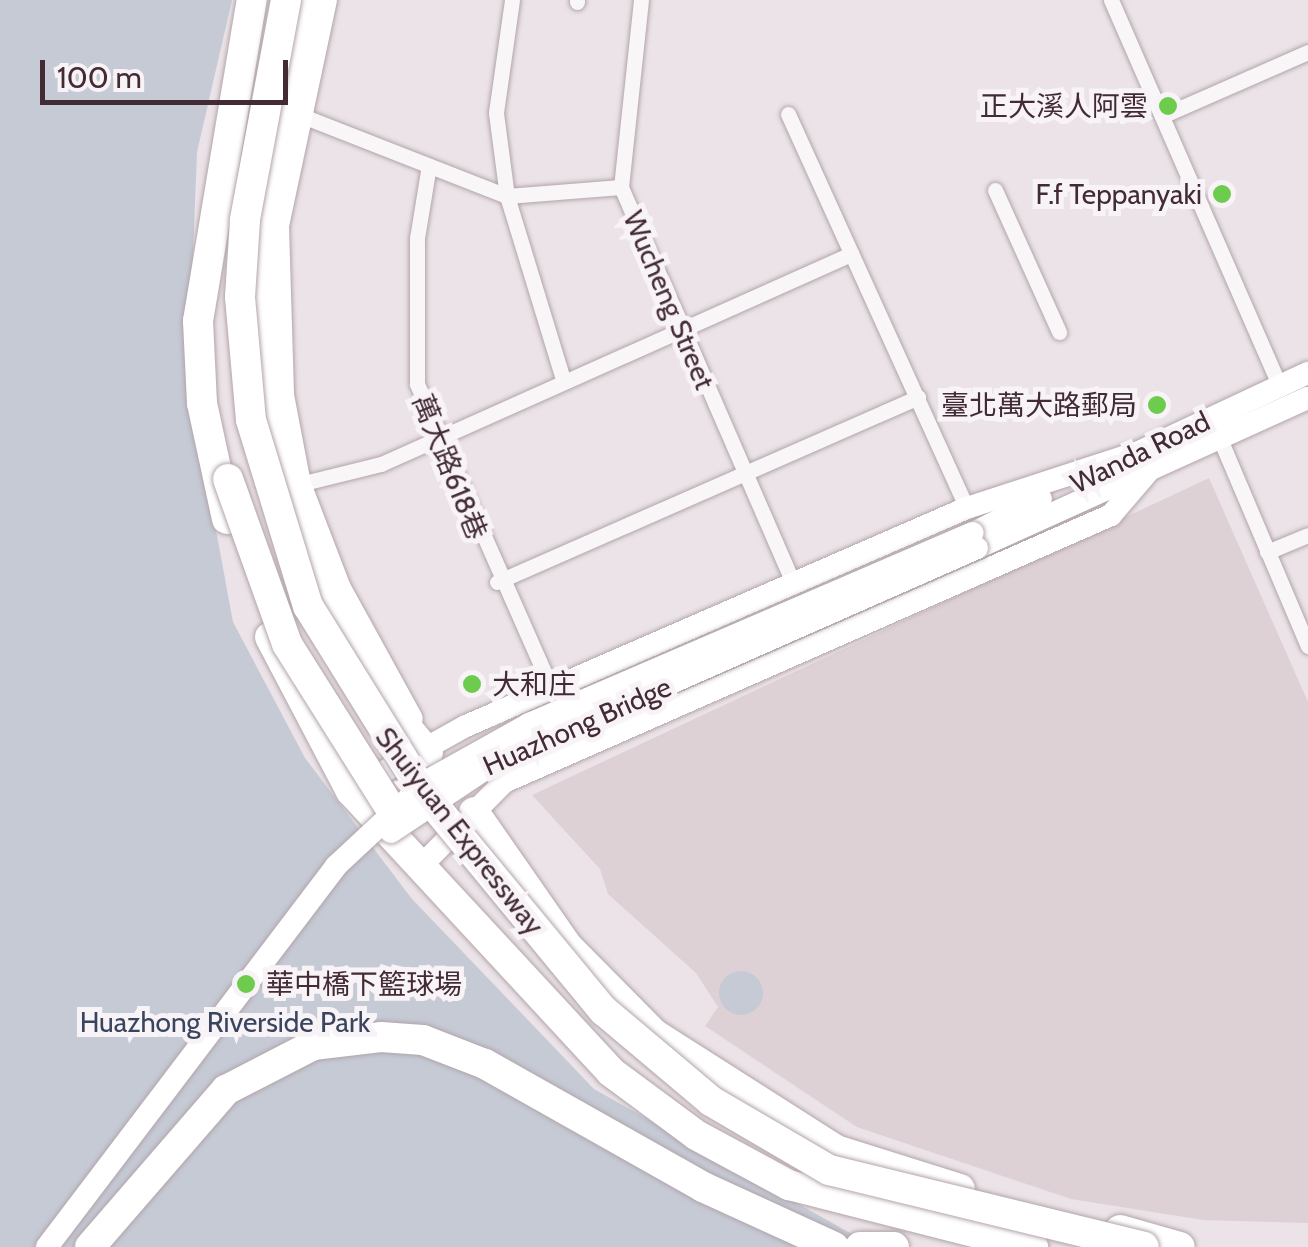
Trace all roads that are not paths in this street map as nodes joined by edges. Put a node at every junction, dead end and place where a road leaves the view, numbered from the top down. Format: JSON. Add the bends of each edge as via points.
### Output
{"nodes":[{"id":1,"x":252,"y":0,"type":"edge"},
{"id":2,"x":265,"y":0,"type":"edge"},
{"id":3,"x":286,"y":0,"type":"edge"},
{"id":4,"x":309,"y":0,"type":"edge"},
{"id":5,"x":326,"y":0,"type":"edge"},
{"id":6,"x":641,"y":0,"type":"edge"},
{"id":7,"x":1111,"y":0,"type":"edge"},
{"id":8,"x":510,"y":6,"type":"edge"},
{"id":9,"x":1308,"y":52,"type":"edge"},
{"id":10,"x":788,"y":114,"type":"dead end"},
{"id":11,"x":300,"y":115,"type":"junction"},
{"id":12,"x":1162,"y":116,"type":"junction"},
{"id":13,"x":428,"y":170,"type":"junction"},
{"id":14,"x":622,"y":187,"type":"junction"},
{"id":15,"x":995,"y":190,"type":"dead end"},
{"id":16,"x":507,"y":196,"type":"junction"},
{"id":17,"x":851,"y":254,"type":"junction"},
{"id":18,"x":221,"y":297,"type":"junction"},
{"id":19,"x":677,"y":329,"type":"junction"},
{"id":20,"x":1059,"y":332,"type":"dead end"},
{"id":21,"x":1308,"y":373,"type":"edge"},
{"id":22,"x":563,"y":379,"type":"junction"},
{"id":23,"x":1280,"y":386,"type":"junction"},
{"id":24,"x":918,"y":397,"type":"junction"},
{"id":25,"x":1308,"y":398,"type":"edge"},
{"id":26,"x":434,"y":439,"type":"junction"},
{"id":27,"x":1220,"y":439,"type":"junction"},
{"id":28,"x":1141,"y":463,"type":"junction"},
{"id":29,"x":746,"y":472,"type":"junction"},
{"id":30,"x":300,"y":484,"type":"junction"},
{"id":31,"x":967,"y":508,"type":"junction"},
{"id":32,"x":1308,"y":534,"type":"edge"},
{"id":33,"x":976,"y":540,"type":"junction"},
{"id":34,"x":1268,"y":552,"type":"junction"},
{"id":35,"x":497,"y":582,"type":"junction"},
{"id":36,"x":794,"y":584,"type":"junction"},
{"id":37,"x":1308,"y":646,"type":"edge"},
{"id":38,"x":551,"y":688,"type":"junction"},
{"id":39,"x":466,"y":726,"type":"junction"},
{"id":40,"x":428,"y":753,"type":"junction"},
{"id":41,"x":504,"y":782,"type":"junction"},
{"id":42,"x":351,"y":791,"type":"junction"},
{"id":43,"x":392,"y":811,"type":"junction"},
{"id":44,"x":474,"y":812,"type":"junction"},
{"id":45,"x":419,"y":868,"type":"junction"},
{"id":46,"x":423,"y":1040,"type":"junction"},
{"id":47,"x":542,"y":1073,"type":"dead end"},
{"id":48,"x":828,"y":1192,"type":"junction"},
{"id":49,"x":48,"y":1247,"type":"edge"},
{"id":50,"x":66,"y":1247,"type":"edge"},
{"id":51,"x":90,"y":1247,"type":"edge"},
{"id":52,"x":834,"y":1247,"type":"edge"},
{"id":53,"x":860,"y":1247,"type":"edge"},
{"id":54,"x":894,"y":1247,"type":"edge"},
{"id":55,"x":1033,"y":1247,"type":"edge"},
{"id":56,"x":1144,"y":1247,"type":"edge"},
{"id":57,"x":1180,"y":1247,"type":"edge"}],
"edges":[{"from":1,"to":42,"type":"highway","via":[[206,262],[202,403],[214,482],[266,630]]},
{"from":2,"to":18,"type":"highway","name":"Shuiyuan Expressway"},
{"from":3,"to":56,"type":"highway","name":"Shuiyuan Expressway","bridge":true,"via":[[246,220],[240,297],[251,420],[308,606],[414,778],[604,1011],[712,1102],[829,1170]]},
{"from":4,"to":40,"type":"highway","via":[[260,216],[262,382],[282,485],[326,597],[381,697]]},
{"from":5,"to":11,"type":"main road"},
{"from":6,"to":14,"type":"street","name":"Wucheng Street"},
{"from":7,"to":12,"type":"street"},
{"from":8,"to":16,"type":"street","via":[[496,113]]},
{"from":9,"to":12,"type":"street"},
{"from":10,"to":17,"type":"street"},
{"from":11,"to":13,"type":"street"},
{"from":11,"to":30,"type":"main road","via":[[278,226],[278,285],[283,395]]},
{"from":12,"to":23,"type":"street"},
{"from":13,"to":16,"type":"street"},
{"from":13,"to":26,"type":"street","name":"萬大路618巷","via":[[414,338]]},
{"from":14,"to":16,"type":"street"},
{"from":14,"to":19,"type":"street","name":"Wucheng Street"},
{"from":15,"to":20,"type":"street"},
{"from":16,"to":22,"type":"street"},
{"from":17,"to":19,"type":"street"},
{"from":17,"to":24,"type":"street"},
{"from":18,"to":43,"type":"highway","bridge":true,"via":[[211,368],[228,478],[287,644]]},
{"from":18,"to":48,"type":"highway","name":"Shuiyuan Expressway","bridge":true,"via":[[232,411],[266,546],[310,648],[379,760],[598,1031],[698,1116]]},
{"from":19,"to":22,"type":"street"},
{"from":19,"to":29,"type":"street","name":"Wucheng Street"},
{"from":21,"to":23,"type":"main road","name":"Wanda Road"},
{"from":22,"to":26,"type":"street"},
{"from":23,"to":28,"type":"main road","name":"Wanda Road"},
{"from":24,"to":29,"type":"street"},
{"from":24,"to":31,"type":"street"},
{"from":25,"to":27,"type":"main road","name":"Wanda Road"},
{"from":26,"to":30,"type":"street"},
{"from":26,"to":35,"type":"street","name":"萬大路618巷"},
{"from":27,"to":28,"type":"main road","name":"Wanda Road"},
{"from":27,"to":34,"type":"street"},
{"from":28,"to":31,"type":"main road"},
{"from":28,"to":33,"type":"main road","name":"Wanda Road"},
{"from":28,"to":41,"type":"main road","via":[[1111,514]]},
{"from":29,"to":35,"type":"street"},
{"from":29,"to":36,"type":"street","name":"Wucheng Street"},
{"from":30,"to":40,"type":"main road","via":[[340,588]]},
{"from":31,"to":36,"type":"main road"},
{"from":32,"to":34,"type":"street"},
{"from":33,"to":43,"type":"main road","name":"Huazhong Bridge","bridge":true,"via":[[529,724],[452,763]]},
{"from":33,"to":50,"type":"main road","name":"Huazhong Bridge","bridge":true,"via":[[458,778],[377,844],[320,906]]},
{"from":34,"to":37,"type":"street"},
{"from":35,"to":38,"type":"street","name":"萬大路618巷"},
{"from":36,"to":38,"type":"main road"},
{"from":38,"to":39,"type":"main road"},
{"from":39,"to":40,"type":"main road"},
{"from":39,"to":41,"type":"main road","via":[[456,753],[472,778]]},
{"from":40,"to":42,"type":"main road"},
{"from":40,"to":44,"type":"main road"},
{"from":41,"to":44,"type":"main road"},
{"from":42,"to":45,"type":"highway"},
{"from":43,"to":49,"type":"main road","name":"Huazhong Bridge","bridge":true,"via":[[336,866]]},
{"from":44,"to":45,"type":"main road"},
{"from":44,"to":57,"type":"highway","via":[[567,946],[669,1045],[836,1150],[1002,1203]]},
{"from":45,"to":48,"type":"highway","via":[[611,1072],[696,1135],[789,1185]]},
{"from":46,"to":47,"type":"highway"},
{"from":46,"to":51,"type":"highway","via":[[344,1039],[255,1072],[203,1111]]},
{"from":46,"to":52,"type":"highway"},
{"from":48,"to":55,"type":"highway","name":"Shuiyuan Expressway"},
{"from":53,"to":54,"type":"highway"}]}
